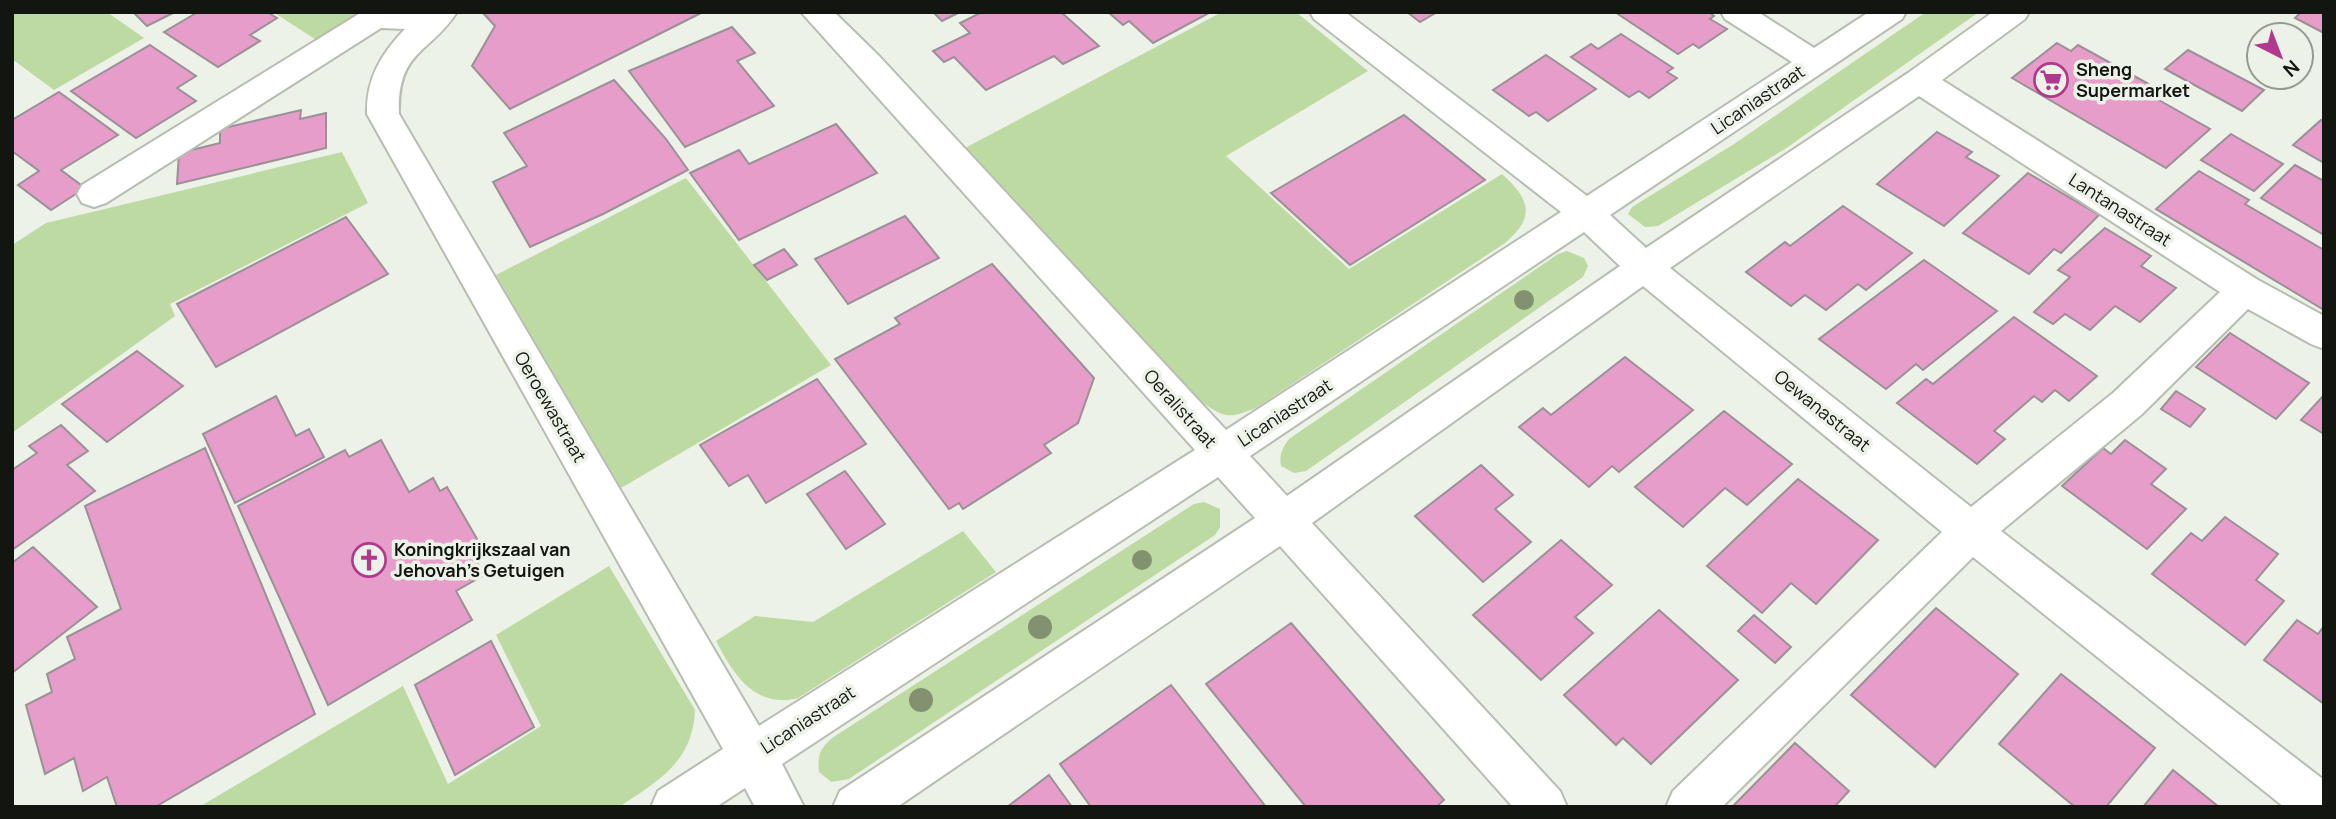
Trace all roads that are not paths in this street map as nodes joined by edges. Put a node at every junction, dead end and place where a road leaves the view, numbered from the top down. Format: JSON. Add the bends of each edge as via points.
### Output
{"nodes":[{"id":1,"x":816,"y":12,"type":"edge"},
{"id":2,"x":1325,"y":12,"type":"edge"},
{"id":3,"x":1736,"y":12,"type":"edge"},
{"id":4,"x":1891,"y":12,"type":"edge"},
{"id":5,"x":2014,"y":12,"type":"edge"},
{"id":6,"x":434,"y":19,"type":"edge"},
{"id":7,"x":1814,"y":62,"type":"junction"},
{"id":8,"x":1919,"y":81,"type":"junction"},
{"id":9,"x":94,"y":194,"type":"dead end"},
{"id":10,"x":1588,"y":215,"type":"junction"},
{"id":11,"x":1644,"y":267,"type":"junction"},
{"id":12,"x":2245,"y":290,"type":"junction"},
{"id":13,"x":2324,"y":334,"type":"edge"},
{"id":14,"x":1221,"y":454,"type":"junction"},
{"id":15,"x":1283,"y":522,"type":"junction"},
{"id":16,"x":1971,"y":531,"type":"junction"},
{"id":17,"x":751,"y":757,"type":"junction"},
{"id":18,"x":674,"y":807,"type":"edge"},
{"id":19,"x":781,"y":807,"type":"edge"},
{"id":20,"x":856,"y":807,"type":"edge"},
{"id":21,"x":1544,"y":807,"type":"edge"},
{"id":22,"x":1689,"y":807,"type":"edge"},
{"id":23,"x":2321,"y":807,"type":"edge"}],
"edges":[{"from":1,"to":14,"type":"street","name":"Oeralistraat"},
{"from":2,"to":10,"type":"street","name":"Oewanastraat"},
{"from":3,"to":7,"type":"street"},
{"from":4,"to":7,"type":"street","name":"Licaniastraat"},
{"from":5,"to":8,"type":"street"},
{"from":6,"to":9,"type":"street","via":[[373,19]]},
{"from":6,"to":17,"type":"street","name":"Oeroewastraat","via":[[388,71],[380,94],[383,114]]},
{"from":7,"to":10,"type":"street","name":"Licaniastraat"},
{"from":8,"to":11,"type":"street"},
{"from":8,"to":12,"type":"street","name":"Lantanastraat"},
{"from":10,"to":11,"type":"street","name":"Oewanastraat"},
{"from":10,"to":14,"type":"street","name":"Licaniastraat"},
{"from":11,"to":15,"type":"street"},
{"from":11,"to":16,"type":"street","name":"Oewanastraat"},
{"from":12,"to":13,"type":"street","name":"Lantanastraat"},
{"from":12,"to":16,"type":"street","via":[[2127,404]]},
{"from":14,"to":15,"type":"street","name":"Oeralistraat"},
{"from":14,"to":17,"type":"street","name":"Licaniastraat"},
{"from":15,"to":20,"type":"street"},
{"from":15,"to":21,"type":"street","name":"Oeralistraat"},
{"from":16,"to":22,"type":"street"},
{"from":16,"to":23,"type":"street","name":"Oewanastraat"},
{"from":17,"to":18,"type":"street","name":"Licaniastraat"},
{"from":17,"to":19,"type":"street","name":"Oeroewastraat"}]}
